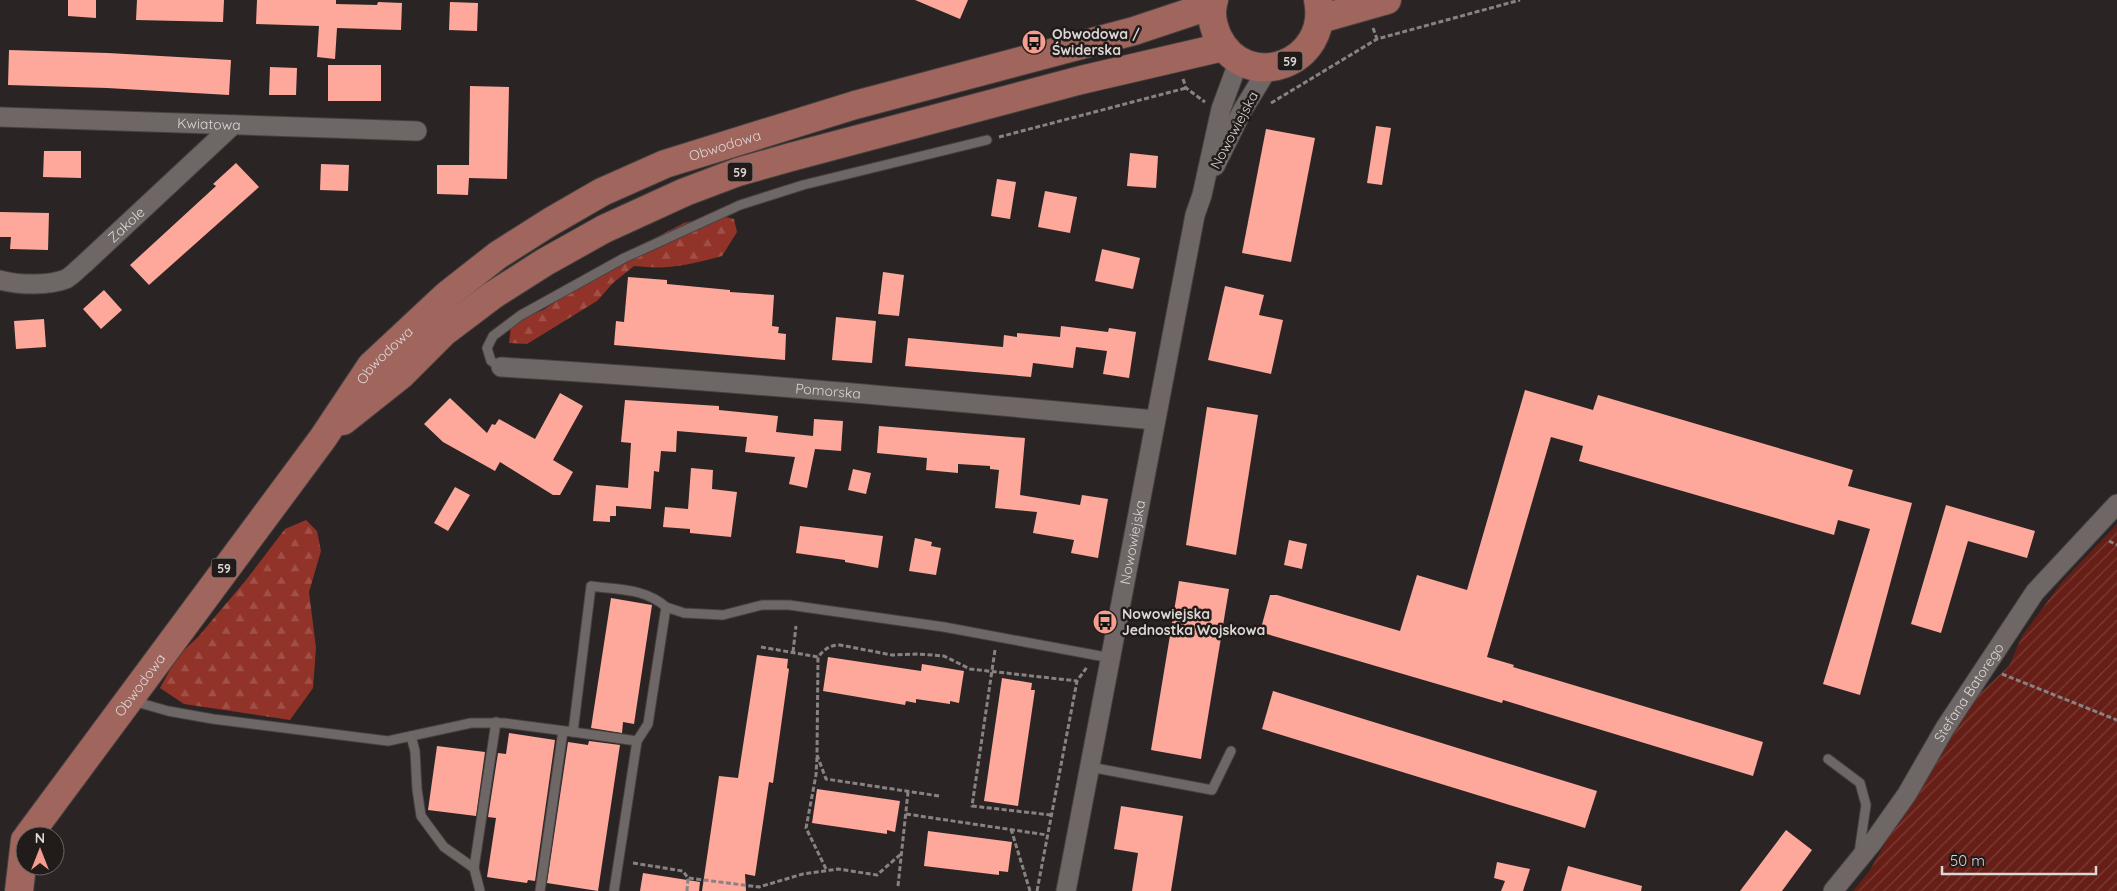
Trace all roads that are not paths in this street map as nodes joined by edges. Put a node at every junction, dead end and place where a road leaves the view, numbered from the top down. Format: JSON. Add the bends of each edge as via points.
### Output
{"nodes":[{"id":1,"x":1387,"y":0,"type":"edge"},
{"id":2,"x":1213,"y":2,"type":"edge"},
{"id":3,"x":1319,"y":10,"type":"edge"},
{"id":4,"x":1231,"y":54,"type":"junction"},
{"id":5,"x":1269,"y":67,"type":"junction"},
{"id":6,"x":0,"y":117,"type":"edge"},
{"id":7,"x":233,"y":125,"type":"junction"},
{"id":8,"x":418,"y":132,"type":"dead end"},
{"id":9,"x":987,"y":140,"type":"road end"},
{"id":10,"x":1202,"y":194,"type":"junction"},
{"id":11,"x":0,"y":280,"type":"edge"},
{"id":12,"x":501,"y":367,"type":"joint"},
{"id":13,"x":1155,"y":420,"type":"junction"},
{"id":14,"x":323,"y":438,"type":"junction"},
{"id":15,"x":2117,"y":504,"type":"edge"},
{"id":16,"x":666,"y":607,"type":"junction"},
{"id":17,"x":1103,"y":657,"type":"junction"},
{"id":18,"x":127,"y":700,"type":"junction"},
{"id":19,"x":496,"y":722,"type":"junction"},
{"id":20,"x":562,"y":730,"type":"junction"},
{"id":21,"x":573,"y":732,"type":"junction"},
{"id":22,"x":412,"y":736,"type":"junction"},
{"id":23,"x":637,"y":742,"type":"junction"},
{"id":24,"x":1231,"y":751,"type":"dead end"},
{"id":25,"x":1828,"y":758,"type":"dead end"},
{"id":26,"x":1090,"y":767,"type":"junction"},
{"id":27,"x":35,"y":826,"type":"edge"},
{"id":28,"x":1858,"y":860,"type":"junction"},
{"id":29,"x":474,"y":868,"type":"junction"},
{"id":30,"x":21,"y":876,"type":"edge"},
{"id":31,"x":19,"y":891,"type":"edge"},
{"id":32,"x":480,"y":891,"type":"edge"},
{"id":33,"x":540,"y":891,"type":"edge"},
{"id":34,"x":614,"y":891,"type":"edge"},
{"id":35,"x":1066,"y":891,"type":"edge"},
{"id":36,"x":1833,"y":891,"type":"edge"}],
"edges":[{"from":1,"to":3,"type":"main road","name":"Obwodowa","number":"59","via":[[1367,7]]},
{"from":2,"to":4,"type":"main road","name":"Obwodowa","via":[[1214,27]]},
{"from":2,"to":14,"type":"main road","name":"Obwodowa","number":"59","via":[[1134,31],[1072,49],[779,127],[665,164],[602,192],[498,255],[447,295],[371,366]]},
{"from":3,"to":5,"type":"main road","name":"Obwodowa","number":"59","via":[[1314,38],[1303,53],[1287,63]]},
{"from":4,"to":5,"type":"main road","name":"Obwodowa","number":"59","via":[[1253,66]]},
{"from":4,"to":10,"type":"street","name":"Nowowiejska"},
{"from":4,"to":14,"type":"main road","name":"Obwodowa","number":"59","via":[[1081,80],[738,172],[685,192],[604,229],[492,296],[444,332],[401,375]]},
{"from":5,"to":10,"type":"street","name":"Nowowiejska","via":[[1242,111]]},
{"from":6,"to":7,"type":"street","name":"Kwiatowa"},
{"from":7,"to":8,"type":"street","name":"Kwiatowa"},
{"from":7,"to":11,"type":"street","name":"Zakole","via":[[66,278],[14,285]]},
{"from":9,"to":12,"type":"lane","via":[[803,185],[740,206],[624,258],[521,315],[493,336],[487,348],[491,361]]},
{"from":10,"to":13,"type":"street","name":"Nowowiejska","via":[[1195,215]]},
{"from":12,"to":13,"type":"street","name":"Pomorska","via":[[991,404]]},
{"from":13,"to":17,"type":"street","name":"Nowowiejska"},
{"from":14,"to":18,"type":"main road","name":"Obwodowa","number":"59"},
{"from":15,"to":28,"type":"street","name":"Stefana Batorego","via":[[2035,592],[1945,728],[1906,794]]},
{"from":16,"to":17,"type":"lane","via":[[684,613],[723,615],[762,605],[789,605],[944,627]]},
{"from":16,"to":21,"type":"lane","via":[[656,598],[637,591],[591,586]]},
{"from":16,"to":23,"type":"lane","via":[[648,724]]},
{"from":17,"to":26,"type":"street","name":"Nowowiejska"},
{"from":18,"to":22,"type":"lane","via":[[222,720],[388,741]]},
{"from":18,"to":27,"type":"main road","name":"Obwodowa","number":"59"},
{"from":19,"to":20,"type":"lane"},
{"from":19,"to":22,"type":"lane","via":[[471,723]]},
{"from":19,"to":29,"type":"lane"},
{"from":20,"to":21,"type":"lane"},
{"from":20,"to":33,"type":"lane"},
{"from":21,"to":23,"type":"lane"},
{"from":22,"to":29,"type":"lane","via":[[421,816],[444,847]]},
{"from":23,"to":34,"type":"lane"},
{"from":24,"to":26,"type":"lane","via":[[1212,790]]},
{"from":25,"to":28,"type":"lane","via":[[1860,783],[1866,804]]},
{"from":26,"to":35,"type":"street","name":"Nowowiejska"},
{"from":28,"to":36,"type":"street","name":"Stefana Batorego"},
{"from":29,"to":32,"type":"lane"},
{"from":30,"to":31,"type":"main road"}]}
